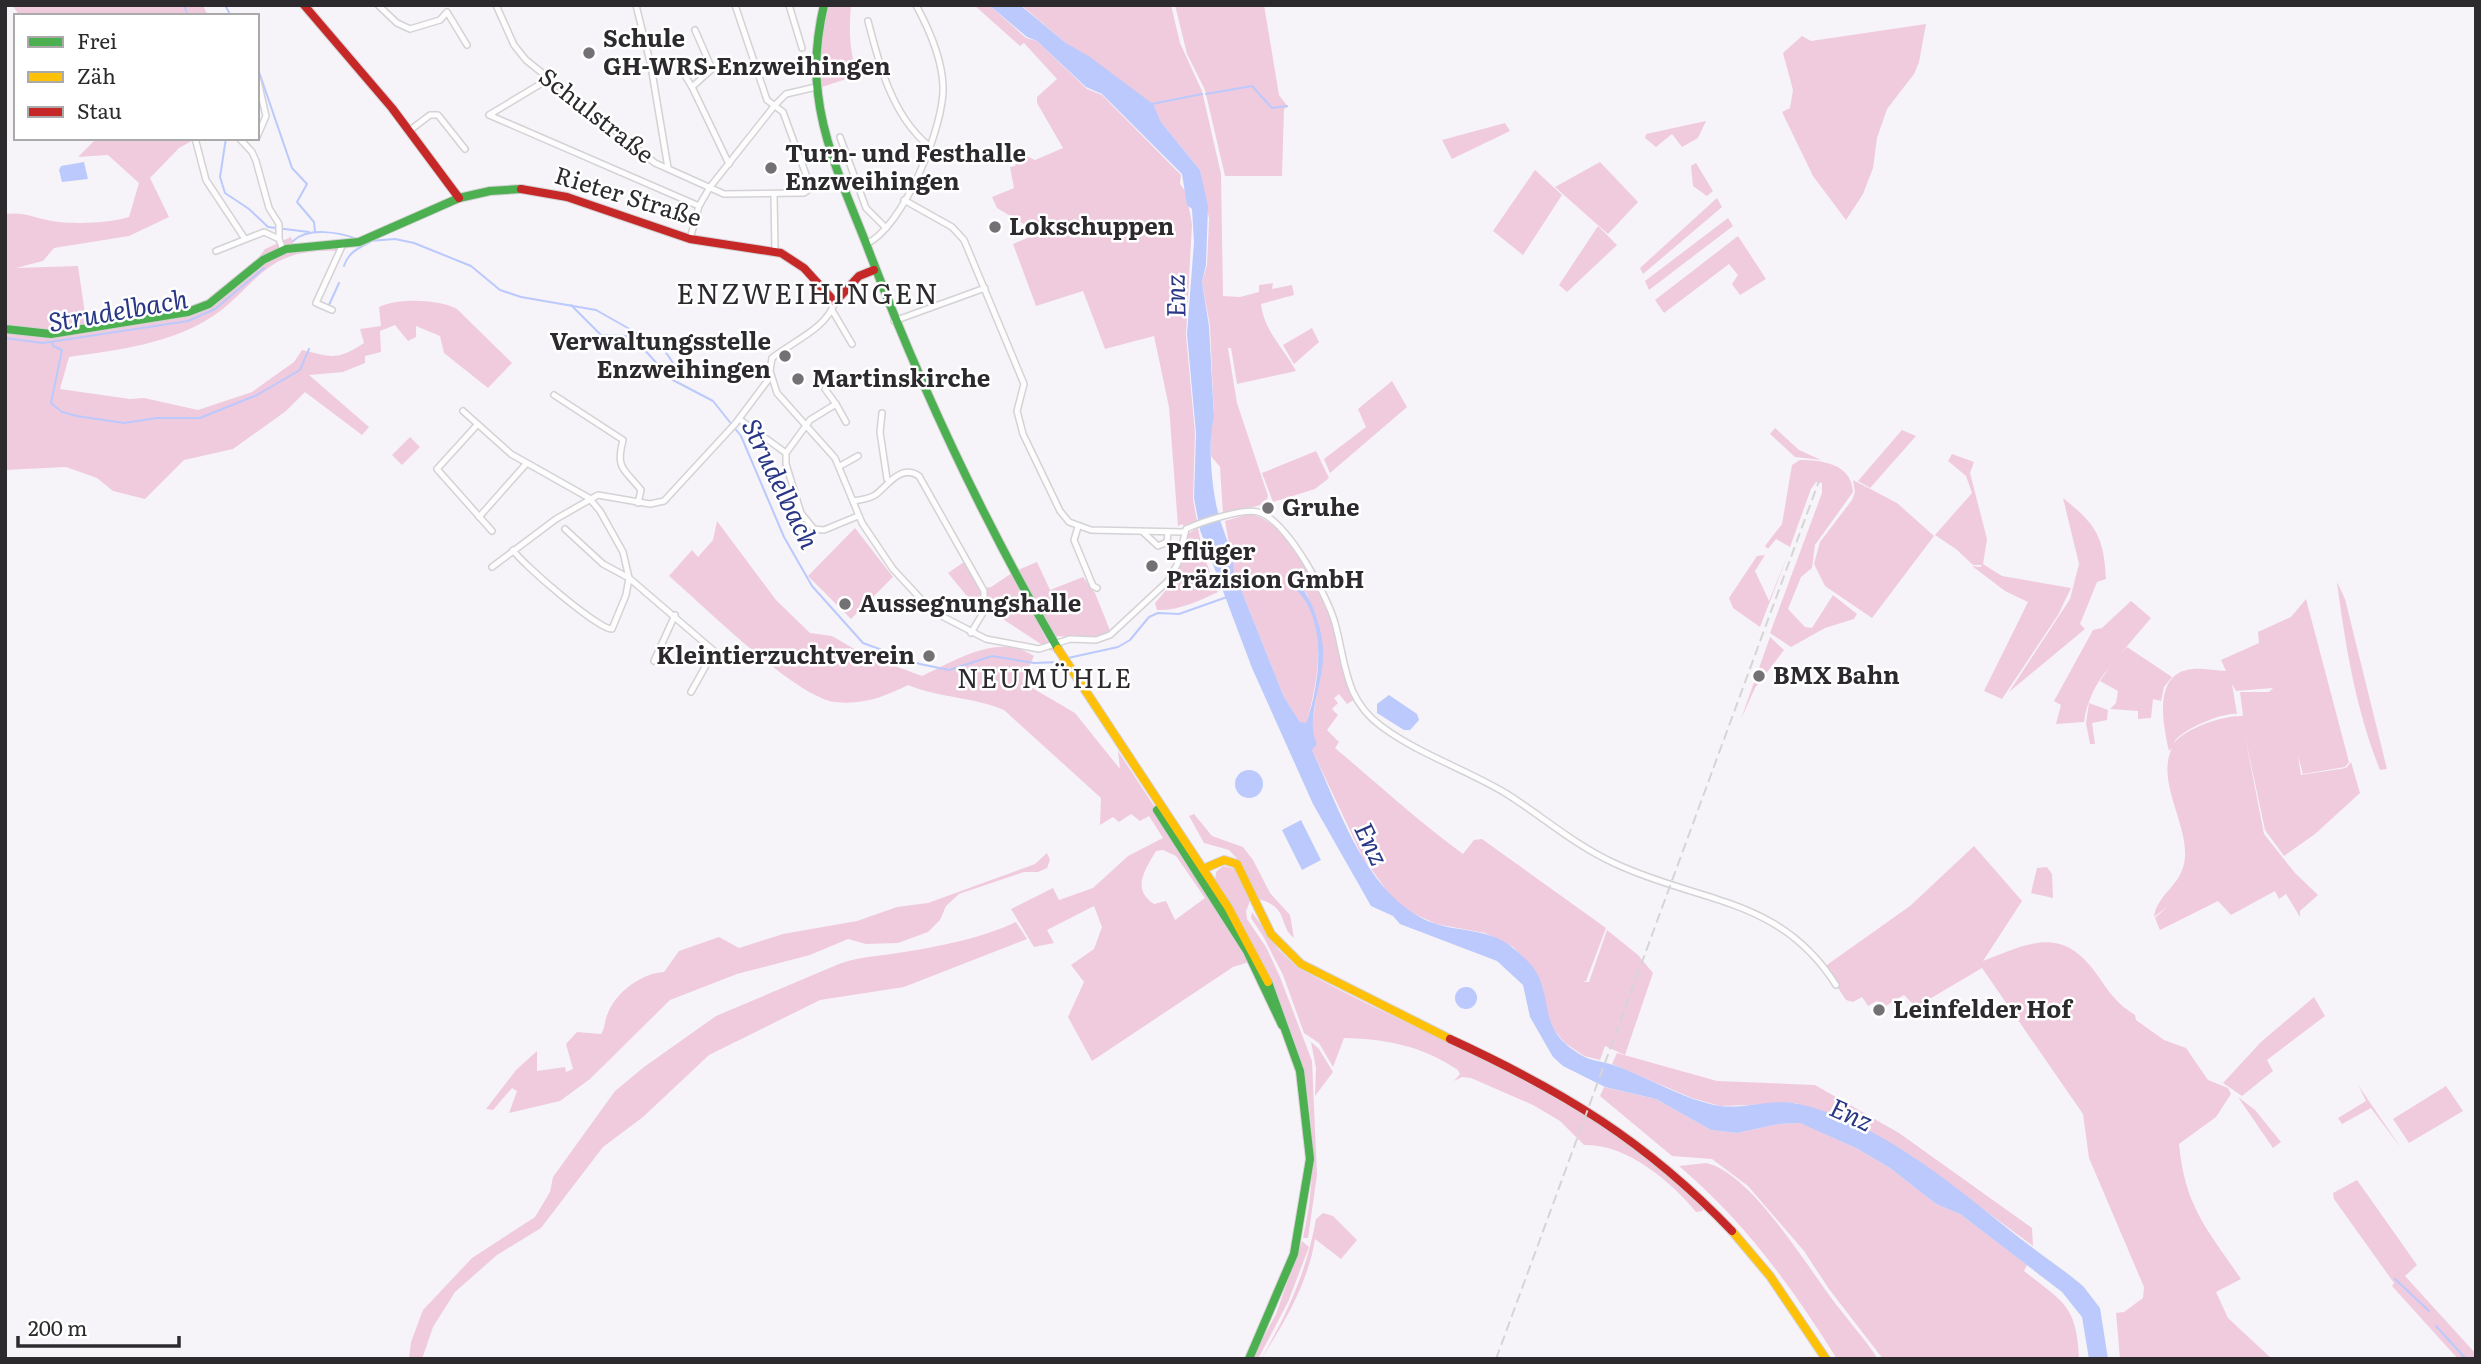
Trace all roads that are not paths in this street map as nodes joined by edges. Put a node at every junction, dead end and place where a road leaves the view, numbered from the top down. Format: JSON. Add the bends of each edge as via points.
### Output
{"nodes":[{"id":1,"x":304,"y":5,"type":"edge"},
{"id":2,"x":378,"y":5,"type":"edge"},
{"id":3,"x":496,"y":5,"type":"edge"},
{"id":4,"x":636,"y":5,"type":"edge"},
{"id":5,"x":735,"y":5,"type":"edge"},
{"id":6,"x":789,"y":5,"type":"edge"},
{"id":7,"x":824,"y":5,"type":"edge"},
{"id":8,"x":916,"y":5,"type":"edge"},
{"id":9,"x":448,"y":9,"type":"edge"},
{"id":10,"x":868,"y":20,"type":"dead end"},
{"id":11,"x":695,"y":30,"type":"dead end"},
{"id":12,"x":467,"y":46,"type":"dead end"},
{"id":13,"x":802,"y":48,"type":"dead end"},
{"id":14,"x":684,"y":74,"type":"dead end"},
{"id":15,"x":547,"y":80,"type":"junction"},
{"id":16,"x":259,"y":84,"type":"edge"},
{"id":17,"x":816,"y":86,"type":"junction"},
{"id":18,"x":692,"y":88,"type":"junction"},
{"id":19,"x":775,"y":105,"type":"junction"},
{"id":20,"x":409,"y":131,"type":"junction"},
{"id":21,"x":259,"y":133,"type":"edge"},
{"id":22,"x":840,"y":137,"type":"dead end"},
{"id":23,"x":196,"y":140,"type":"edge"},
{"id":24,"x":241,"y":140,"type":"edge"},
{"id":25,"x":256,"y":140,"type":"edge"},
{"id":26,"x":929,"y":146,"type":"junction"},
{"id":27,"x":465,"y":149,"type":"dead end"},
{"id":28,"x":252,"y":152,"type":"junction"},
{"id":29,"x":729,"y":164,"type":"junction"},
{"id":30,"x":668,"y":168,"type":"junction"},
{"id":31,"x":710,"y":187,"type":"junction"},
{"id":32,"x":774,"y":194,"type":"junction"},
{"id":33,"x":459,"y":198,"type":"junction"},
{"id":34,"x":904,"y":200,"type":"junction"},
{"id":35,"x":699,"y":206,"type":"junction"},
{"id":36,"x":886,"y":228,"type":"junction"},
{"id":37,"x":279,"y":237,"type":"junction"},
{"id":38,"x":245,"y":239,"type":"junction"},
{"id":39,"x":690,"y":239,"type":"junction"},
{"id":40,"x":343,"y":244,"type":"junction"},
{"id":41,"x":866,"y":244,"type":"junction"},
{"id":42,"x":284,"y":250,"type":"junction"},
{"id":43,"x":216,"y":251,"type":"dead end"},
{"id":44,"x":775,"y":251,"type":"junction"},
{"id":45,"x":874,"y":270,"type":"junction"},
{"id":46,"x":985,"y":288,"type":"junction"},
{"id":47,"x":834,"y":306,"type":"junction"},
{"id":48,"x":328,"y":309,"type":"dead end"},
{"id":49,"x":894,"y":321,"type":"junction"},
{"id":50,"x":5,"y":329,"type":"edge"},
{"id":51,"x":852,"y":344,"type":"dead end"},
{"id":52,"x":771,"y":376,"type":"junction"},
{"id":53,"x":825,"y":389,"type":"dead end"},
{"id":54,"x":554,"y":395,"type":"dead end"},
{"id":55,"x":836,"y":404,"type":"junction"},
{"id":56,"x":463,"y":411,"type":"dead end"},
{"id":57,"x":882,"y":413,"type":"dead end"},
{"id":58,"x":737,"y":421,"type":"junction"},
{"id":59,"x":846,"y":422,"type":"dead end"},
{"id":60,"x":477,"y":425,"type":"junction"},
{"id":61,"x":807,"y":425,"type":"junction"},
{"id":62,"x":786,"y":453,"type":"junction"},
{"id":63,"x":858,"y":456,"type":"dead end"},
{"id":64,"x":526,"y":464,"type":"junction"},
{"id":65,"x":840,"y":466,"type":"junction"},
{"id":66,"x":887,"y":479,"type":"junction"},
{"id":67,"x":589,"y":498,"type":"junction"},
{"id":68,"x":853,"y":501,"type":"junction"},
{"id":69,"x":638,"y":503,"type":"junction"},
{"id":70,"x":858,"y":516,"type":"junction"},
{"id":71,"x":479,"y":517,"type":"junction"},
{"id":72,"x":1079,"y":527,"type":"junction"},
{"id":73,"x":565,"y":529,"type":"dead end"},
{"id":74,"x":492,"y":531,"type":"dead end"},
{"id":75,"x":1143,"y":532,"type":"junction"},
{"id":76,"x":1168,"y":532,"type":"junction"},
{"id":77,"x":1183,"y":532,"type":"junction"},
{"id":78,"x":513,"y":550,"type":"junction"},
{"id":79,"x":492,"y":567,"type":"dead end"},
{"id":80,"x":629,"y":578,"type":"junction"},
{"id":81,"x":1097,"y":588,"type":"dead end"},
{"id":82,"x":675,"y":615,"type":"junction"},
{"id":83,"x":971,"y":633,"type":"junction"},
{"id":84,"x":1055,"y":644,"type":"junction"},
{"id":85,"x":654,"y":661,"type":"dead end"},
{"id":86,"x":691,"y":692,"type":"dead end"},
{"id":87,"x":1198,"y":868,"type":"junction"},
{"id":88,"x":1836,"y":985,"type":"dead end"},
{"id":89,"x":1242,"y":1359,"type":"edge"},
{"id":90,"x":1249,"y":1359,"type":"edge"},
{"id":91,"x":1826,"y":1359,"type":"edge"}],
"edges":[{"from":1,"to":20,"type":"street"},
{"from":2,"to":9,"type":"street","via":[[410,29],[440,20]]},
{"from":3,"to":15,"type":"street","name":"Schulstraße","via":[[519,54]]},
{"from":4,"to":30,"type":"street"},
{"from":5,"to":19,"type":"street","via":[[767,100]]},
{"from":6,"to":13,"type":"street"},
{"from":7,"to":17,"type":"street","via":[[815,47]]},
{"from":8,"to":26,"type":"street","via":[[937,54],[943,83],[942,107]]},
{"from":9,"to":12,"type":"street"},
{"from":10,"to":26,"type":"street","via":[[879,63],[901,114]]},
{"from":11,"to":18,"type":"street","via":[[712,69]]},
{"from":14,"to":18,"type":"street"},
{"from":15,"to":30,"type":"street","name":"Schulstraße","via":[[646,158]]},
{"from":15,"to":35,"type":"street","via":[[489,115]]},
{"from":16,"to":21,"type":"street","via":[[266,116]]},
{"from":17,"to":19,"type":"street","via":[[786,94]]},
{"from":17,"to":41,"type":"street","via":[[828,144]]},
{"from":18,"to":29,"type":"street"},
{"from":19,"to":29,"type":"street"},
{"from":19,"to":32,"type":"street","name":"Schulstraße","via":[[783,112],[808,190],[800,195]]},
{"from":20,"to":27,"type":"street","via":[[430,115],[438,115]]},
{"from":20,"to":33,"type":"street"},
{"from":22,"to":36,"type":"street","via":[[866,208]]},
{"from":23,"to":38,"type":"street","via":[[206,180]]},
{"from":24,"to":28,"type":"street"},
{"from":25,"to":28,"type":"street"},
{"from":26,"to":34,"type":"street"},
{"from":28,"to":37,"type":"street","via":[[269,208],[279,224]]},
{"from":29,"to":31,"type":"street"},
{"from":30,"to":31,"type":"street","name":"Schulstraße"},
{"from":31,"to":32,"type":"street","name":"Schulstraße","via":[[724,194]]},
{"from":31,"to":35,"type":"street"},
{"from":32,"to":44,"type":"street"},
{"from":33,"to":39,"type":"street","name":"Rieter Straße","via":[[502,190],[544,191]]},
{"from":33,"to":40,"type":"street","name":"Rieter Straße","via":[[368,239]]},
{"from":34,"to":36,"type":"street"},
{"from":34,"to":46,"type":"street","via":[[964,240]]},
{"from":35,"to":39,"type":"street"},
{"from":36,"to":41,"type":"street"},
{"from":37,"to":38,"type":"street","via":[[264,232]]},
{"from":37,"to":42,"type":"street"},
{"from":38,"to":43,"type":"street"},
{"from":39,"to":44,"type":"street","name":"Rieter Straße"},
{"from":40,"to":42,"type":"street","name":"Rieter Straße"},
{"from":40,"to":48,"type":"street","via":[[316,303]]},
{"from":41,"to":45,"type":"street"},
{"from":42,"to":50,"type":"street","via":[[263,260],[209,304],[188,312],[51,334]]},
{"from":44,"to":47,"type":"street","name":"Rieter Straße","via":[[804,268]]},
{"from":45,"to":47,"type":"street","via":[[863,273]]},
{"from":45,"to":49,"type":"street"},
{"from":46,"to":49,"type":"street"},
{"from":46,"to":72,"type":"street","via":[[1024,384],[1017,411],[1023,434],[1060,511]]},
{"from":47,"to":51,"type":"street"},
{"from":47,"to":52,"type":"street","via":[[803,337],[772,358]]},
{"from":49,"to":84,"type":"street","via":[[944,431]]},
{"from":52,"to":58,"type":"street"},
{"from":52,"to":61,"type":"street","via":[[777,393]]},
{"from":53,"to":55,"type":"street"},
{"from":54,"to":69,"type":"street","via":[[623,440],[619,460],[626,476],[641,489]]},
{"from":55,"to":59,"type":"street"},
{"from":55,"to":61,"type":"street"},
{"from":56,"to":60,"type":"street"},
{"from":57,"to":66,"type":"street"},
{"from":58,"to":62,"type":"street"},
{"from":58,"to":69,"type":"street","via":[[668,498],[654,504]]},
{"from":60,"to":64,"type":"street"},
{"from":60,"to":71,"type":"street","via":[[437,469]]},
{"from":61,"to":62,"type":"street"},
{"from":61,"to":65,"type":"street"},
{"from":62,"to":70,"type":"street","via":[[796,499],[809,525],[824,530]]},
{"from":63,"to":65,"type":"street"},
{"from":64,"to":67,"type":"street"},
{"from":64,"to":71,"type":"street"},
{"from":65,"to":68,"type":"street"},
{"from":66,"to":68,"type":"street","via":[[873,496]]},
{"from":66,"to":83,"type":"street","via":[[911,473],[919,476],[984,590],[984,611]]},
{"from":67,"to":69,"type":"street","via":[[604,495]]},
{"from":67,"to":78,"type":"street"},
{"from":67,"to":80,"type":"street","via":[[616,538]]},
{"from":68,"to":70,"type":"street"},
{"from":70,"to":83,"type":"street","via":[[893,569],[925,605]]},
{"from":71,"to":74,"type":"street"},
{"from":72,"to":75,"type":"street"},
{"from":72,"to":81,"type":"street","via":[[1074,540]]},
{"from":73,"to":80,"type":"street","via":[[603,564]]},
{"from":75,"to":76,"type":"street"},
{"from":75,"to":76,"type":"street","via":[[1158,546],[1167,542]]},
{"from":76,"to":77,"type":"street"},
{"from":77,"to":84,"type":"street","via":[[1172,575],[1136,614],[1102,639]]},
{"from":77,"to":88,"type":"street","via":[[1224,517],[1254,511],[1264,515],[1300,554],[1329,604],[1350,691],[1382,727],[1428,756],[1499,790],[1602,857],[1755,912],[1811,953]]},
{"from":78,"to":79,"type":"street"},
{"from":78,"to":80,"type":"street","via":[[524,564],[606,629],[612,629]]},
{"from":80,"to":82,"type":"street"},
{"from":82,"to":85,"type":"street"},
{"from":82,"to":86,"type":"street","via":[[715,651]]},
{"from":83,"to":84,"type":"street","via":[[1039,649]]},
{"from":84,"to":87,"type":"street"},
{"from":87,"to":89,"type":"street","via":[[1275,1006],[1289,1046],[1302,1112],[1303,1174],[1292,1247],[1271,1303]]},
{"from":87,"to":90,"type":"street","via":[[1251,943],[1274,988],[1300,1067],[1307,1113],[1308,1179],[1296,1248],[1280,1297]]},
{"from":87,"to":91,"type":"street","via":[[1224,860],[1236,863],[1271,934],[1301,964],[1544,1085],[1602,1119],[1656,1159],[1756,1258]]}]}
